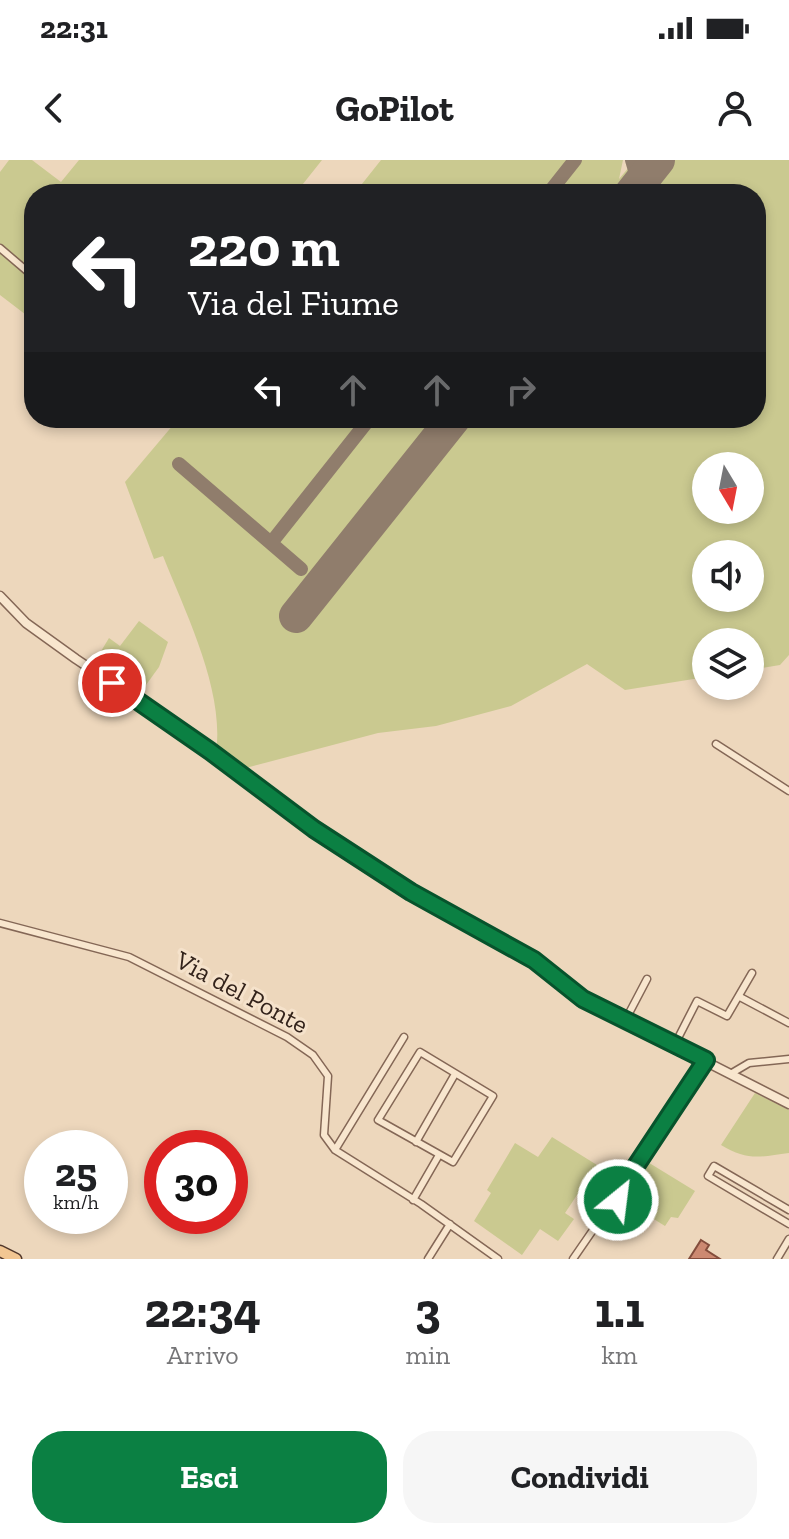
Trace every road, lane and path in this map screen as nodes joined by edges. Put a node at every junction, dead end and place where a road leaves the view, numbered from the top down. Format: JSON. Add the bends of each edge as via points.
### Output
{"nodes":[{"id":1,"x":0,"y":248,"type":"edge"},
{"id":2,"x":24,"y":268,"type":"edge"},
{"id":3,"x":0,"y":596,"type":"edge"},
{"id":4,"x":716,"y":744,"type":"dead end"},
{"id":5,"x":789,"y":791,"type":"edge"},
{"id":6,"x":0,"y":923,"type":"edge"},
{"id":7,"x":752,"y":973,"type":"dead end"},
{"id":8,"x":647,"y":979,"type":"dead end"},
{"id":9,"x":740,"y":997,"type":"junction"},
{"id":10,"x":626,"y":1019,"type":"junction"},
{"id":11,"x":789,"y":1023,"type":"edge"},
{"id":12,"x":404,"y":1037,"type":"dead end"},
{"id":13,"x":675,"y":1044,"type":"junction"},
{"id":14,"x":789,"y":1059,"type":"edge"},
{"id":15,"x":706,"y":1060,"type":"junction"},
{"id":16,"x":732,"y":1073,"type":"junction"},
{"id":17,"x":455,"y":1074,"type":"junction"},
{"id":18,"x":789,"y":1104,"type":"edge"},
{"id":19,"x":416,"y":1142,"type":"junction"},
{"id":20,"x":335,"y":1150,"type":"junction"},
{"id":21,"x":439,"y":1155,"type":"junction"},
{"id":22,"x":618,"y":1193,"type":"junction"},
{"id":23,"x":413,"y":1200,"type":"junction"},
{"id":24,"x":620,"y":1206,"type":"junction"},
{"id":25,"x":609,"y":1208,"type":"junction"},
{"id":26,"x":789,"y":1210,"type":"edge"},
{"id":27,"x":610,"y":1219,"type":"junction"},
{"id":28,"x":598,"y":1221,"type":"junction"},
{"id":29,"x":450,"y":1224,"type":"junction"},
{"id":30,"x":789,"y":1224,"type":"edge"},
{"id":31,"x":789,"y":1239,"type":"edge"},
{"id":32,"x":0,"y":1251,"type":"edge"},
{"id":33,"x":16,"y":1259,"type":"edge"},
{"id":34,"x":428,"y":1259,"type":"edge"},
{"id":35,"x":498,"y":1259,"type":"edge"},
{"id":36,"x":573,"y":1259,"type":"edge"},
{"id":37,"x":777,"y":1259,"type":"edge"}],
"edges":[{"from":1,"to":2,"type":"street"},
{"from":3,"to":10,"type":"street","via":[[26,623],[314,829],[445,913],[542,965],[583,999]]},
{"from":4,"to":5,"type":"street"},
{"from":6,"to":20,"type":"street","name":"Via del Ponte","via":[[129,957],[287,1037],[313,1055],[328,1076],[324,1135]]},
{"from":7,"to":9,"type":"street"},
{"from":8,"to":10,"type":"street"},
{"from":9,"to":11,"type":"street"},
{"from":9,"to":13,"type":"street","via":[[727,1016],[697,1001]]},
{"from":10,"to":13,"type":"street"},
{"from":12,"to":20,"type":"street"},
{"from":13,"to":15,"type":"street"},
{"from":14,"to":16,"type":"street","via":[[749,1063]]},
{"from":15,"to":16,"type":"street"},
{"from":15,"to":22,"type":"street"},
{"from":16,"to":18,"type":"street"},
{"from":17,"to":19,"type":"street"},
{"from":17,"to":19,"type":"street","via":[[420,1052],[378,1120]]},
{"from":17,"to":21,"type":"street","via":[[493,1096],[453,1162]]},
{"from":19,"to":21,"type":"street"},
{"from":20,"to":23,"type":"street"},
{"from":21,"to":23,"type":"street"},
{"from":22,"to":24,"type":"street"},
{"from":22,"to":25,"type":"street"},
{"from":23,"to":29,"type":"street"},
{"from":24,"to":25,"type":"street"},
{"from":24,"to":27,"type":"street","via":[[622,1216]]},
{"from":25,"to":27,"type":"street"},
{"from":25,"to":28,"type":"street"},
{"from":26,"to":30,"type":"street","via":[[714,1166],[708,1176]]},
{"from":27,"to":28,"type":"street"},
{"from":28,"to":36,"type":"street"},
{"from":29,"to":34,"type":"street"},
{"from":29,"to":35,"type":"street"},
{"from":31,"to":37,"type":"street"},
{"from":32,"to":33,"type":"main road"}]}
